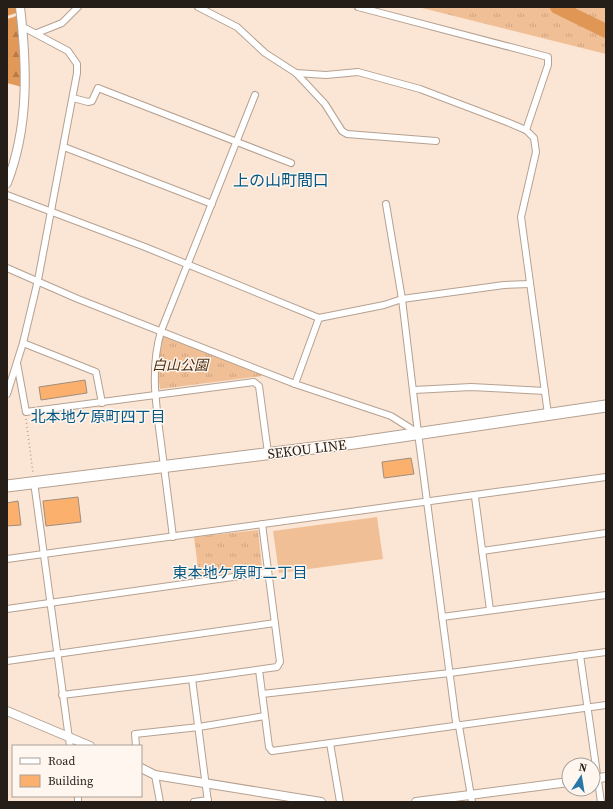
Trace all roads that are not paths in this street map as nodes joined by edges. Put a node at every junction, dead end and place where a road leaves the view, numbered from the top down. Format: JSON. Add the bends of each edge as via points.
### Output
{"nodes":[{"id":1,"x":20,"y":7,"type":"edge"},
{"id":2,"x":78,"y":7,"type":"edge"},
{"id":3,"x":198,"y":7,"type":"edge"},
{"id":4,"x":358,"y":7,"type":"edge"},
{"id":5,"x":23,"y":27,"type":"junction"},
{"id":6,"x":37,"y":33,"type":"junction"},
{"id":7,"x":296,"y":72,"type":"junction"},
{"id":8,"x":254,"y":95,"type":"dead end"},
{"id":9,"x":73,"y":98,"type":"junction"},
{"id":10,"x":526,"y":130,"type":"junction"},
{"id":11,"x":436,"y":141,"type":"dead end"},
{"id":12,"x":236,"y":142,"type":"junction"},
{"id":13,"x":64,"y":147,"type":"junction"},
{"id":14,"x":292,"y":163,"type":"dead end"},
{"id":15,"x":7,"y":183,"type":"edge"},
{"id":16,"x":7,"y":195,"type":"edge"},
{"id":17,"x":212,"y":204,"type":"junction"},
{"id":18,"x":386,"y":204,"type":"dead end"},
{"id":19,"x":52,"y":212,"type":"junction"},
{"id":20,"x":188,"y":264,"type":"junction"},
{"id":21,"x":7,"y":268,"type":"edge"},
{"id":22,"x":38,"y":280,"type":"junction"},
{"id":23,"x":530,"y":284,"type":"junction"},
{"id":24,"x":402,"y":299,"type":"junction"},
{"id":25,"x":319,"y":318,"type":"junction"},
{"id":26,"x":161,"y":331,"type":"junction"},
{"id":27,"x":23,"y":343,"type":"junction"},
{"id":28,"x":17,"y":362,"type":"junction"},
{"id":29,"x":295,"y":384,"type":"junction"},
{"id":30,"x":414,"y":390,"type":"junction"},
{"id":31,"x":545,"y":391,"type":"junction"},
{"id":32,"x":7,"y":394,"type":"edge"},
{"id":33,"x":155,"y":396,"type":"junction"},
{"id":34,"x":102,"y":403,"type":"junction"},
{"id":35,"x":606,"y":406,"type":"edge"},
{"id":36,"x":548,"y":414,"type":"junction"},
{"id":37,"x":418,"y":433,"type":"junction"},
{"id":38,"x":268,"y":454,"type":"junction"},
{"id":39,"x":164,"y":466,"type":"junction"},
{"id":40,"x":606,"y":477,"type":"edge"},
{"id":41,"x":34,"y":482,"type":"junction"},
{"id":42,"x":7,"y":486,"type":"edge"},
{"id":43,"x":475,"y":497,"type":"junction"},
{"id":44,"x":428,"y":503,"type":"junction"},
{"id":45,"x":262,"y":524,"type":"junction"},
{"id":46,"x":606,"y":533,"type":"edge"},
{"id":47,"x":173,"y":537,"type":"junction"},
{"id":48,"x":482,"y":551,"type":"junction"},
{"id":49,"x":44,"y":554,"type":"junction"},
{"id":50,"x":7,"y":560,"type":"edge"},
{"id":51,"x":268,"y":572,"type":"junction"},
{"id":52,"x":606,"y":595,"type":"edge"},
{"id":53,"x":50,"y":602,"type":"junction"},
{"id":54,"x":7,"y":609,"type":"edge"},
{"id":55,"x":490,"y":610,"type":"junction"},
{"id":56,"x":442,"y":617,"type":"junction"},
{"id":57,"x":275,"y":623,"type":"junction"},
{"id":58,"x":606,"y":652,"type":"edge"},
{"id":59,"x":56,"y":655,"type":"junction"},
{"id":60,"x":580,"y":655,"type":"junction"},
{"id":61,"x":7,"y":661,"type":"edge"},
{"id":62,"x":259,"y":670,"type":"junction"},
{"id":63,"x":450,"y":673,"type":"junction"},
{"id":64,"x":192,"y":680,"type":"junction"},
{"id":65,"x":262,"y":694,"type":"junction"},
{"id":66,"x":62,"y":695,"type":"junction"},
{"id":67,"x":606,"y":705,"type":"edge"},
{"id":68,"x":587,"y":708,"type":"junction"},
{"id":69,"x":7,"y":711,"type":"edge"},
{"id":70,"x":265,"y":716,"type":"junction"},
{"id":71,"x":459,"y":726,"type":"junction"},
{"id":72,"x":199,"y":727,"type":"junction"},
{"id":73,"x":69,"y":737,"type":"junction"},
{"id":74,"x":330,"y":743,"type":"junction"},
{"id":75,"x":70,"y":745,"type":"edge"},
{"id":76,"x":88,"y":745,"type":"edge"},
{"id":77,"x":136,"y":745,"type":"edge"},
{"id":78,"x":595,"y":757,"type":"edge"},
{"id":79,"x":142,"y":768,"type":"edge"},
{"id":80,"x":156,"y":775,"type":"junction"},
{"id":81,"x":206,"y":782,"type":"junction"},
{"id":82,"x":561,"y":783,"type":"edge"},
{"id":83,"x":471,"y":798,"type":"edge"},
{"id":84,"x":208,"y":801,"type":"edge"},
{"id":85,"x":160,"y":802,"type":"edge"},
{"id":86,"x":194,"y":802,"type":"edge"},
{"id":87,"x":321,"y":802,"type":"edge"},
{"id":88,"x":340,"y":802,"type":"edge"},
{"id":89,"x":416,"y":802,"type":"edge"}],
"edges":[{"from":1,"to":5,"type":"street"},
{"from":2,"to":6,"type":"street","via":[[62,23]]},
{"from":3,"to":7,"type":"street","via":[[237,27],[265,53]]},
{"from":4,"to":10,"type":"street","via":[[548,57],[548,65]]},
{"from":5,"to":6,"type":"street"},
{"from":5,"to":15,"type":"street","via":[[26,90],[21,129]]},
{"from":6,"to":9,"type":"street","via":[[73,56],[77,73]]},
{"from":7,"to":10,"type":"street","via":[[326,75],[358,72],[450,99]]},
{"from":7,"to":11,"type":"street","via":[[325,104],[342,131],[347,134]]},
{"from":8,"to":12,"type":"street"},
{"from":9,"to":12,"type":"street","via":[[92,101],[98,88]]},
{"from":9,"to":13,"type":"street"},
{"from":10,"to":23,"type":"street","via":[[534,138],[536,152],[521,217]]},
{"from":12,"to":14,"type":"street"},
{"from":12,"to":17,"type":"street"},
{"from":13,"to":17,"type":"street"},
{"from":13,"to":19,"type":"street"},
{"from":16,"to":19,"type":"street"},
{"from":17,"to":20,"type":"street"},
{"from":18,"to":24,"type":"street"},
{"from":19,"to":20,"type":"street"},
{"from":19,"to":22,"type":"street"},
{"from":20,"to":25,"type":"street"},
{"from":20,"to":26,"type":"street"},
{"from":21,"to":22,"type":"street"},
{"from":22,"to":26,"type":"street","via":[[78,299]]},
{"from":22,"to":27,"type":"street"},
{"from":23,"to":24,"type":"street","via":[[504,285]]},
{"from":23,"to":31,"type":"street"},
{"from":24,"to":25,"type":"street"},
{"from":24,"to":30,"type":"street"},
{"from":25,"to":29,"type":"street"},
{"from":26,"to":29,"type":"street"},
{"from":26,"to":33,"type":"street","via":[[154,368]]},
{"from":27,"to":28,"type":"street"},
{"from":27,"to":34,"type":"street","via":[[96,372]]},
{"from":28,"to":32,"type":"street"},
{"from":28,"to":34,"type":"street","via":[[26,412]]},
{"from":29,"to":37,"type":"street","via":[[391,416]]},
{"from":30,"to":31,"type":"street","via":[[471,387]]},
{"from":30,"to":37,"type":"street"},
{"from":31,"to":36,"type":"street"},
{"from":33,"to":34,"type":"street"},
{"from":33,"to":38,"type":"street","via":[[254,382],[259,386]]},
{"from":33,"to":39,"type":"street"},
{"from":35,"to":36,"type":"highway","name":"SEKOU LINE"},
{"from":36,"to":37,"type":"highway","name":"SEKOU LINE"},
{"from":37,"to":38,"type":"highway","name":"SEKOU LINE"},
{"from":37,"to":44,"type":"street"},
{"from":38,"to":39,"type":"highway","name":"SEKOU LINE"},
{"from":39,"to":41,"type":"highway","name":"SEKOU LINE"},
{"from":39,"to":47,"type":"street"},
{"from":40,"to":43,"type":"street"},
{"from":41,"to":42,"type":"highway","name":"SEKOU LINE"},
{"from":41,"to":49,"type":"street"},
{"from":43,"to":44,"type":"street"},
{"from":43,"to":48,"type":"street"},
{"from":44,"to":45,"type":"street"},
{"from":44,"to":56,"type":"street"},
{"from":45,"to":47,"type":"street"},
{"from":45,"to":51,"type":"street"},
{"from":46,"to":48,"type":"street"},
{"from":47,"to":49,"type":"street"},
{"from":48,"to":55,"type":"street"},
{"from":49,"to":50,"type":"street"},
{"from":49,"to":53,"type":"street"},
{"from":51,"to":53,"type":"street"},
{"from":51,"to":57,"type":"street"},
{"from":52,"to":55,"type":"street"},
{"from":53,"to":54,"type":"street"},
{"from":53,"to":59,"type":"street"},
{"from":55,"to":56,"type":"street"},
{"from":56,"to":63,"type":"street"},
{"from":57,"to":59,"type":"street"},
{"from":57,"to":62,"type":"street","via":[[280,662],[277,667]]},
{"from":58,"to":60,"type":"street"},
{"from":59,"to":61,"type":"street"},
{"from":59,"to":66,"type":"street"},
{"from":60,"to":63,"type":"street"},
{"from":60,"to":68,"type":"street"},
{"from":62,"to":64,"type":"street"},
{"from":62,"to":65,"type":"street"},
{"from":63,"to":65,"type":"street"},
{"from":63,"to":71,"type":"street","via":[[456,722]]},
{"from":64,"to":66,"type":"street"},
{"from":64,"to":72,"type":"street"},
{"from":65,"to":70,"type":"street"},
{"from":66,"to":73,"type":"street"},
{"from":67,"to":68,"type":"street"},
{"from":68,"to":71,"type":"street"},
{"from":68,"to":78,"type":"street"},
{"from":69,"to":73,"type":"street"},
{"from":70,"to":72,"type":"street"},
{"from":70,"to":74,"type":"street","via":[[270,750]]},
{"from":71,"to":74,"type":"street"},
{"from":71,"to":83,"type":"street"},
{"from":72,"to":77,"type":"street","via":[[134,734]]},
{"from":72,"to":81,"type":"street"},
{"from":73,"to":75,"type":"street"},
{"from":73,"to":76,"type":"street"},
{"from":74,"to":88,"type":"street"},
{"from":79,"to":80,"type":"street"},
{"from":80,"to":81,"type":"street"},
{"from":80,"to":85,"type":"street"},
{"from":81,"to":84,"type":"street"},
{"from":81,"to":87,"type":"street"},
{"from":82,"to":83,"type":"street"},
{"from":83,"to":89,"type":"street"},
{"from":84,"to":86,"type":"street"}]}
